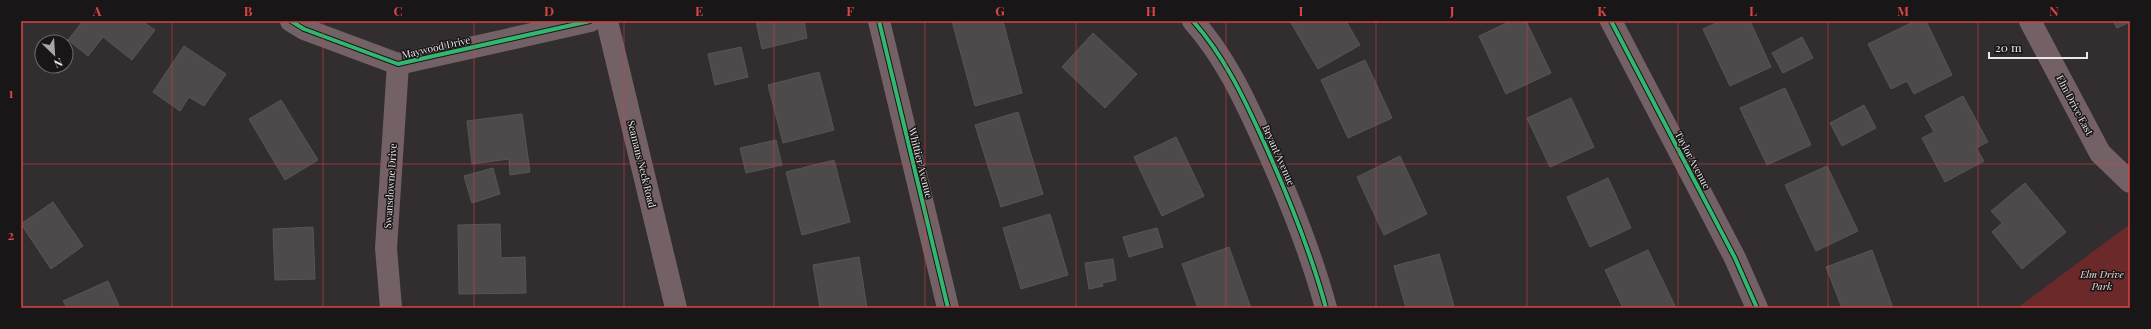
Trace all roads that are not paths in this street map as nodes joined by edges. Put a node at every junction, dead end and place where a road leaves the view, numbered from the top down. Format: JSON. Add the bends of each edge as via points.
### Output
{"nodes":[{"id":1,"x":291,"y":21,"type":"edge"},
{"id":2,"x":590,"y":21,"type":"edge"},
{"id":3,"x":607,"y":21,"type":"edge"},
{"id":4,"x":879,"y":21,"type":"edge"},
{"id":5,"x":1193,"y":21,"type":"edge"},
{"id":6,"x":1611,"y":21,"type":"edge"},
{"id":7,"x":2030,"y":21,"type":"edge"},
{"id":8,"x":398,"y":64,"type":"junction"},
{"id":9,"x":2130,"y":182,"type":"edge"},
{"id":10,"x":391,"y":308,"type":"edge"},
{"id":11,"x":676,"y":308,"type":"edge"},
{"id":12,"x":948,"y":308,"type":"edge"},
{"id":13,"x":1326,"y":308,"type":"edge"},
{"id":14,"x":1757,"y":308,"type":"edge"}],
"edges":[{"from":1,"to":8,"type":"street","name":"Maywood Drive","via":[[304,29]]},
{"from":2,"to":8,"type":"street","name":"Maywood Drive"},
{"from":3,"to":11,"type":"street","name":"Seamans Neck Road"},
{"from":4,"to":12,"type":"street","name":"Whittier Avenue"},
{"from":5,"to":13,"type":"street","name":"Bryant Avenue","via":[[1208,38],[1237,84],[1284,186],[1314,264]]},
{"from":6,"to":14,"type":"street","name":"Taylor Avenue","via":[[1735,258]]},
{"from":7,"to":9,"type":"street","name":"Elm Drive East","via":[[2100,153]]},
{"from":8,"to":10,"type":"street","name":"Swansdowne Drive","via":[[386,248]]}]}
